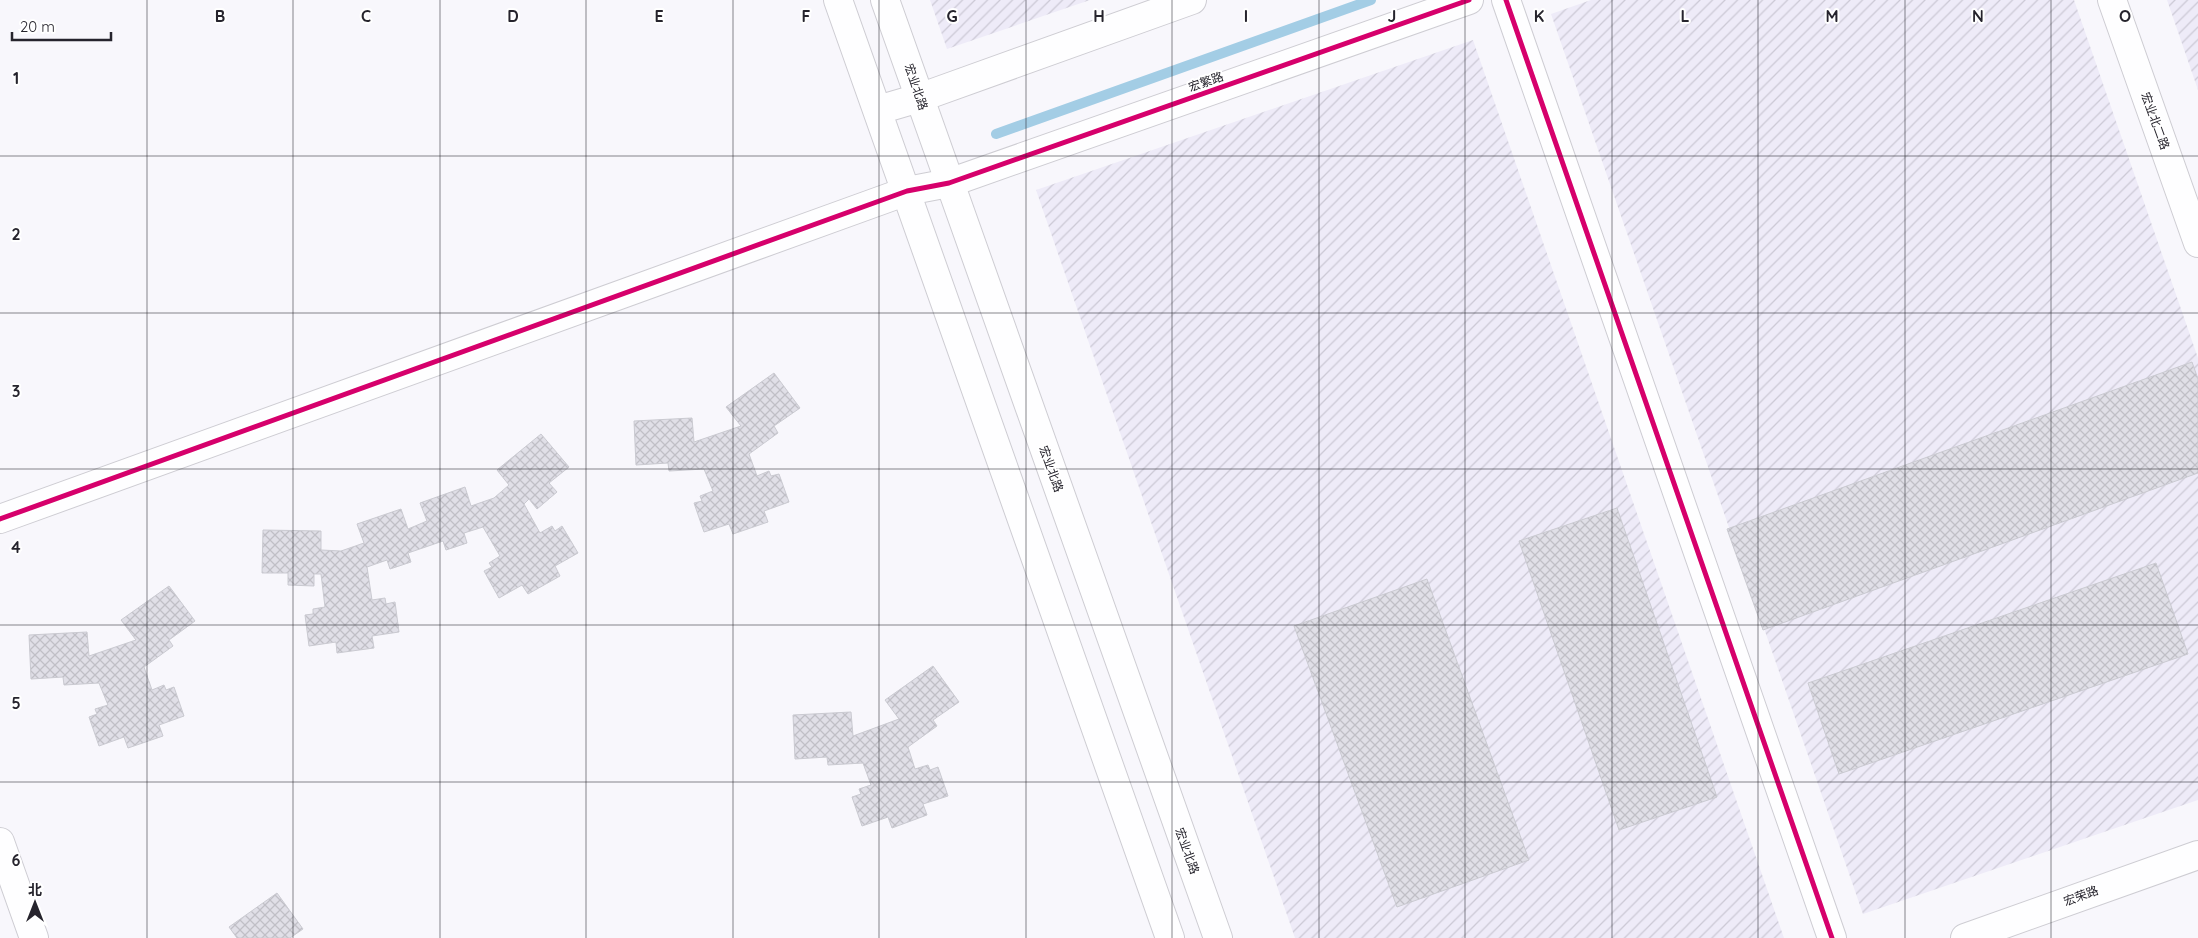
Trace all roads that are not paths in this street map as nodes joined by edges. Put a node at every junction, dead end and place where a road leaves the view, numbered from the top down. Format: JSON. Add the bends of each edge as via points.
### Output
{"nodes":[{"id":1,"x":838,"y":0,"type":"edge"},
{"id":2,"x":885,"y":0,"type":"edge"},
{"id":3,"x":1192,"y":0,"type":"edge"},
{"id":4,"x":1469,"y":0,"type":"edge"},
{"id":5,"x":1506,"y":0,"type":"edge"},
{"id":6,"x":2112,"y":0,"type":"edge"},
{"id":7,"x":919,"y":98,"type":"junction"},
{"id":8,"x":878,"y":110,"type":"junction"},
{"id":9,"x":949,"y":183,"type":"junction"},
{"id":10,"x":907,"y":191,"type":"junction"},
{"id":11,"x":2198,"y":243,"type":"edge"},
{"id":12,"x":0,"y":519,"type":"edge"},
{"id":13,"x":0,"y":842,"type":"edge"},
{"id":14,"x":2198,"y":855,"type":"edge"},
{"id":15,"x":34,"y":938,"type":"edge"},
{"id":16,"x":1170,"y":938,"type":"edge"},
{"id":17,"x":1218,"y":938,"type":"edge"},
{"id":18,"x":1832,"y":938,"type":"edge"},
{"id":19,"x":1965,"y":938,"type":"edge"}],
"edges":[{"from":1,"to":8,"type":"street"},
{"from":2,"to":7,"type":"street","name":"宏业北路"},
{"from":3,"to":7,"type":"street"},
{"from":4,"to":9,"type":"street","name":"宏繁路"},
{"from":5,"to":18,"type":"street"},
{"from":6,"to":11,"type":"street","name":"宏业北二路"},
{"from":7,"to":8,"type":"street"},
{"from":7,"to":9,"type":"street","name":"宏业北路"},
{"from":8,"to":10,"type":"street"},
{"from":9,"to":10,"type":"street","name":"宏繁路"},
{"from":9,"to":17,"type":"street","name":"宏业北路"},
{"from":10,"to":12,"type":"street","name":"宏繁路"},
{"from":10,"to":16,"type":"street"},
{"from":13,"to":15,"type":"street"},
{"from":14,"to":19,"type":"street","name":"宏荣路"}]}
